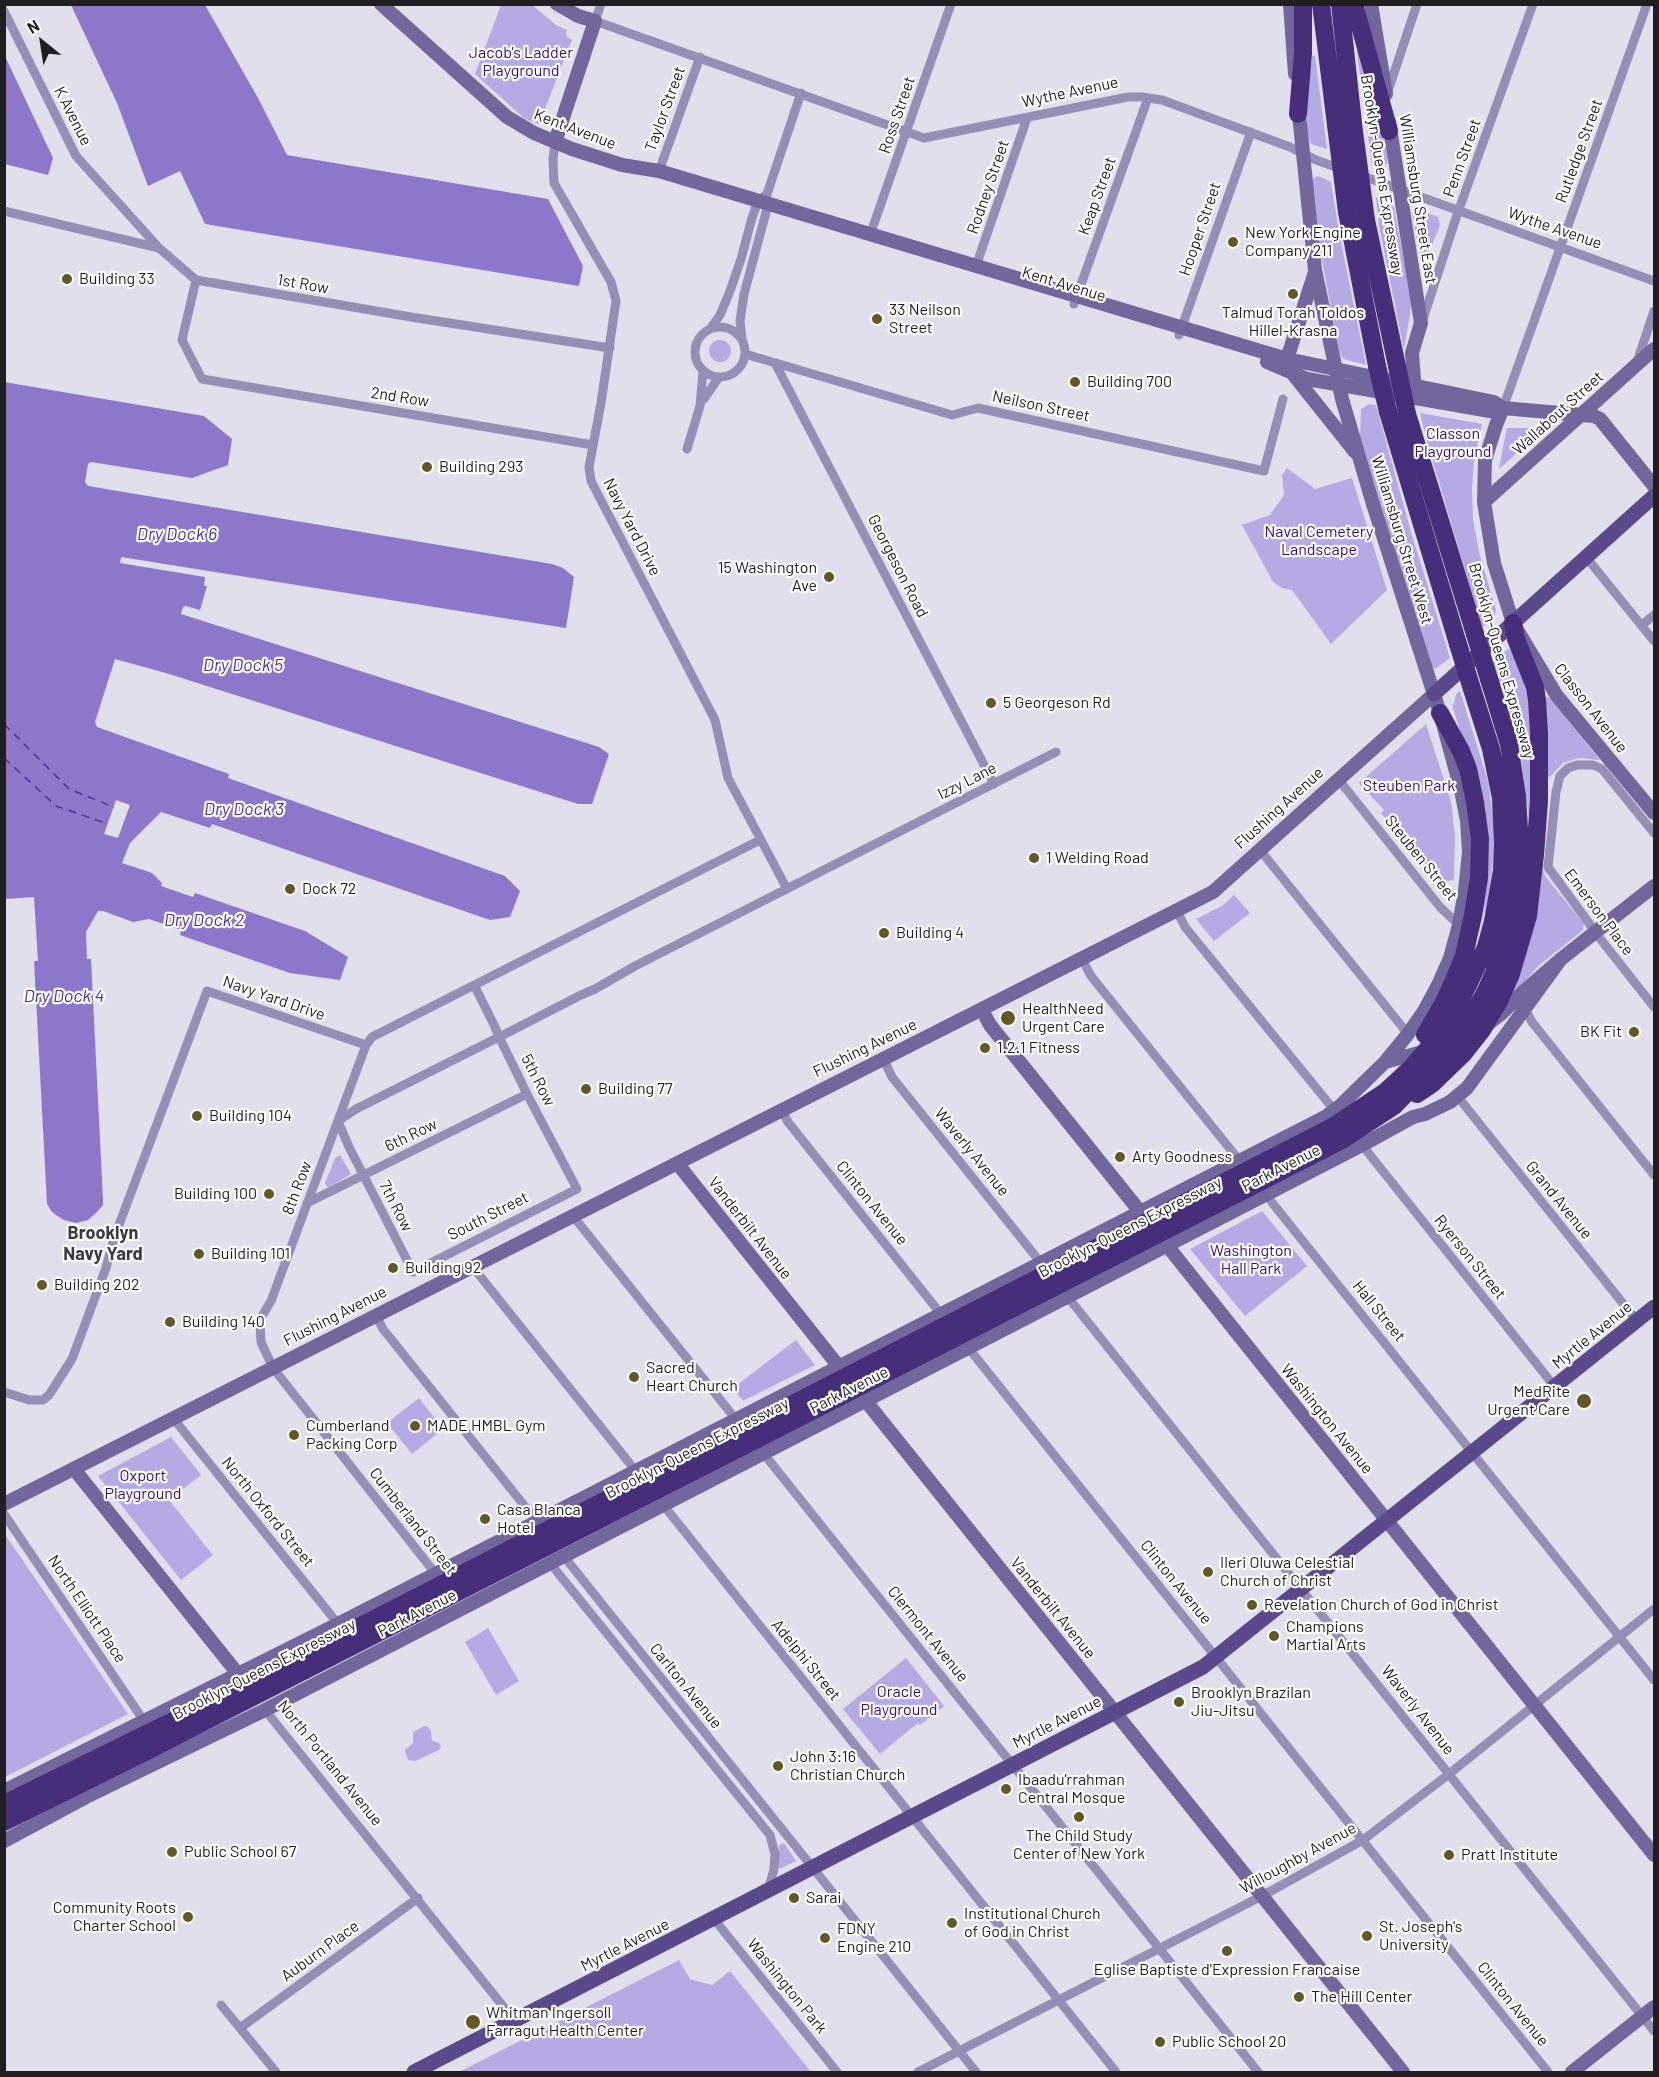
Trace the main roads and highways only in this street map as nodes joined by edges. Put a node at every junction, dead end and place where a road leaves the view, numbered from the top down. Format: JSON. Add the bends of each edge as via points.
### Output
{"nodes":[{"id":1,"x":381,"y":4,"type":"edge"},
{"id":2,"x":557,"y":4,"type":"edge"},
{"id":3,"x":1290,"y":4,"type":"edge"},
{"id":4,"x":1304,"y":4,"type":"edge"},
{"id":5,"x":1321,"y":4,"type":"edge"},
{"id":6,"x":1340,"y":4,"type":"edge"},
{"id":7,"x":1354,"y":4,"type":"edge"},
{"id":8,"x":1371,"y":4,"type":"edge"},
{"id":9,"x":1298,"y":114,"type":"junction"},
{"id":10,"x":1389,"y":131,"type":"junction"},
{"id":11,"x":554,"y":145,"type":"junction"},
{"id":12,"x":622,"y":165,"type":"junction"},
{"id":13,"x":762,"y":206,"type":"junction"},
{"id":14,"x":1316,"y":270,"type":"junction"},
{"id":15,"x":1075,"y":300,"type":"junction"},
{"id":16,"x":1654,"y":349,"type":"edge"},
{"id":17,"x":1289,"y":365,"type":"junction"},
{"id":18,"x":1338,"y":377,"type":"junction"},
{"id":19,"x":1415,"y":391,"type":"junction"},
{"id":20,"x":1503,"y":408,"type":"junction"},
{"id":21,"x":1580,"y":416,"type":"junction"},
{"id":22,"x":1358,"y":455,"type":"junction"},
{"id":23,"x":1654,"y":486,"type":"edge"},
{"id":24,"x":1654,"y":496,"type":"edge"},
{"id":25,"x":1484,"y":502,"type":"junction"},
{"id":26,"x":1513,"y":623,"type":"junction"},
{"id":27,"x":1434,"y":694,"type":"junction"},
{"id":28,"x":1440,"y":713,"type":"junction"},
{"id":29,"x":1654,"y":813,"type":"edge"},
{"id":30,"x":1654,"y":886,"type":"edge"},
{"id":31,"x":1561,"y":959,"type":"junction"},
{"id":32,"x":1477,"y":989,"type":"junction"},
{"id":33,"x":980,"y":1006,"type":"junction"},
{"id":34,"x":1385,"y":1062,"type":"junction"},
{"id":35,"x":1390,"y":1099,"type":"junction"},
{"id":36,"x":1413,"y":1117,"type":"junction"},
{"id":37,"x":677,"y":1163,"type":"junction"},
{"id":38,"x":1141,"y":1212,"type":"junction"},
{"id":39,"x":1167,"y":1245,"type":"junction"},
{"id":40,"x":1654,"y":1307,"type":"edge"},
{"id":41,"x":839,"y":1367,"type":"junction"},
{"id":42,"x":866,"y":1400,"type":"junction"},
{"id":43,"x":74,"y":1469,"type":"junction"},
{"id":44,"x":4,"y":1504,"type":"edge"},
{"id":45,"x":1388,"y":1521,"type":"junction"},
{"id":46,"x":238,"y":1674,"type":"junction"},
{"id":47,"x":266,"y":1710,"type":"junction"},
{"id":48,"x":1116,"y":1712,"type":"junction"},
{"id":49,"x":22,"y":1781,"type":"junction"},
{"id":50,"x":4,"y":1791,"type":"edge"},
{"id":51,"x":4,"y":1804,"type":"edge"},
{"id":52,"x":44,"y":1819,"type":"junction"},
{"id":53,"x":4,"y":1822,"type":"edge"},
{"id":54,"x":4,"y":1841,"type":"edge"},
{"id":55,"x":1654,"y":1855,"type":"edge"},
{"id":56,"x":1654,"y":2007,"type":"edge"},
{"id":57,"x":414,"y":2073,"type":"edge"},
{"id":58,"x":1403,"y":2073,"type":"edge"},
{"id":59,"x":1572,"y":2073,"type":"edge"}],
"edges":[{"from":1,"to":11,"type":"main road","name":"Kent Avenue","via":[[499,111]]},
{"from":2,"to":11,"type":"main road","name":"Wythe Avenue","via":[[595,21]]},
{"from":3,"to":9,"type":"main road","name":"Williamsburg Street West"},
{"from":4,"to":9,"type":"highway"},
{"from":5,"to":32,"type":"highway","bridge":true,"via":[[1347,213],[1377,366],[1491,749],[1501,798],[1500,887]]},
{"from":6,"to":32,"type":"highway","name":"Brooklyn-Queens Expressway","bridge":true,"via":[[1366,220],[1396,366],[1407,414],[1509,744],[1517,796],[1519,872],[1510,926],[1494,974]]},
{"from":7,"to":10,"type":"highway"},
{"from":8,"to":10,"type":"main road","name":"Williamsburg Street East"},
{"from":9,"to":14,"type":"main road","name":"Williamsburg Street West"},
{"from":10,"to":19,"type":"main road","name":"Williamsburg Street East","via":[[1421,323],[1412,353]]},
{"from":11,"to":12,"type":"main road","name":"Kent Avenue"},
{"from":12,"to":13,"type":"main road","name":"Kent Avenue","via":[[659,171]]},
{"from":12,"to":13,"type":"main road","name":"Kent Avenue","via":[[634,173]]},
{"from":13,"to":15,"type":"main road","name":"Kent Avenue"},
{"from":13,"to":15,"type":"main road","name":"Kent Avenue","via":[[976,266]]},
{"from":14,"to":17,"type":"main road"},
{"from":14,"to":18,"type":"main road","name":"Williamsburg Street West"},
{"from":15,"to":17,"type":"main road","name":"Kent Avenue"},
{"from":16,"to":21,"type":"main road","name":"Wallabout Street"},
{"from":17,"to":18,"type":"main road","name":"Kent Avenue"},
{"from":17,"to":22,"type":"main road"},
{"from":18,"to":19,"type":"main road","name":"Kent Avenue"},
{"from":18,"to":22,"type":"main road","name":"Williamsburg Street West"},
{"from":19,"to":20,"type":"main road","name":"Kent Avenue","via":[[1494,402]]},
{"from":20,"to":21,"type":"main road","name":"Kent Avenue"},
{"from":20,"to":25,"type":"main road","name":"Classon Avenue","via":[[1485,460]]},
{"from":21,"to":23,"type":"main road","name":"Kent Avenue","via":[[1600,419]]},
{"from":21,"to":25,"type":"main road","name":"Wallabout Street"},
{"from":22,"to":27,"type":"main road","name":"Williamsburg Street West"},
{"from":24,"to":26,"type":"main road","name":"Flushing Avenue"},
{"from":25,"to":26,"type":"main road","name":"Classon Avenue","via":[[1494,563]]},
{"from":26,"to":27,"type":"main road","name":"Flushing Avenue"},
{"from":26,"to":29,"type":"main road","name":"Classon Avenue","via":[[1557,696]]},
{"from":26,"to":32,"type":"highway","via":[[1537,700],[1540,750],[1535,855],[1528,916],[1511,974]]},
{"from":27,"to":28,"type":"main road","name":"Williamsburg Street West"},
{"from":27,"to":33,"type":"main road","name":"Flushing Avenue","via":[[1212,892]]},
{"from":28,"to":32,"type":"highway","via":[[1468,769],[1480,839],[1479,878],[1464,956]]},
{"from":28,"to":34,"type":"main road","name":"Williamsburg Street West","via":[[1467,821],[1469,852],[1459,925],[1438,986]]},
{"from":30,"to":31,"type":"main road","name":"Park Avenue"},
{"from":31,"to":34,"type":"main road","name":"Park Avenue","via":[[1480,1028],[1446,1044]]},
{"from":31,"to":36,"type":"main road","name":"Park Avenue","via":[[1467,1088],[1458,1097]]},
{"from":32,"to":35,"type":"highway","bridge":true,"via":[[1432,1025],[1398,1069]]},
{"from":32,"to":35,"type":"highway","bridge":true,"via":[[1482,1030],[1426,1089]]},
{"from":33,"to":37,"type":"main road","name":"Flushing Avenue"},
{"from":33,"to":38,"type":"main road","name":"Washington Avenue","via":[[990,1025]]},
{"from":34,"to":36,"type":"main road","via":[[1402,1067],[1421,1090],[1423,1105]]},
{"from":34,"to":38,"type":"main road","name":"Park Avenue","via":[[1335,1111]]},
{"from":35,"to":51,"type":"highway","name":"Brooklyn-Queens Expressway","bridge":true,"via":[[242,1687]]},
{"from":35,"to":53,"type":"highway","name":"Brooklyn-Queens Expressway","bridge":true,"via":[[1342,1140]]},
{"from":36,"to":39,"type":"main road","name":"Park Avenue"},
{"from":37,"to":41,"type":"main road","name":"Vanderbilt Avenue"},
{"from":37,"to":43,"type":"main road","name":"Flushing Avenue"},
{"from":38,"to":39,"type":"main road","name":"Washington Avenue"},
{"from":38,"to":41,"type":"main road","name":"Park Avenue"},
{"from":39,"to":42,"type":"main road","name":"Park Avenue"},
{"from":39,"to":45,"type":"main road","name":"Washington Avenue"},
{"from":40,"to":45,"type":"main road","name":"Myrtle Avenue"},
{"from":41,"to":42,"type":"main road","name":"Vanderbilt Avenue"},
{"from":41,"to":46,"type":"main road","name":"Park Avenue"},
{"from":42,"to":47,"type":"main road","name":"Park Avenue"},
{"from":42,"to":48,"type":"main road","name":"Vanderbilt Avenue"},
{"from":43,"to":44,"type":"main road","name":"Flushing Avenue"},
{"from":43,"to":46,"type":"main road","name":"North Portland Avenue"},
{"from":45,"to":48,"type":"main road","name":"Myrtle Avenue","via":[[1217,1658]]},
{"from":45,"to":55,"type":"main road","name":"Washington Avenue"},
{"from":46,"to":47,"type":"main road","name":"North Portland Avenue"},
{"from":46,"to":49,"type":"main road","name":"Park Avenue"},
{"from":47,"to":52,"type":"main road","name":"Park Avenue"},
{"from":48,"to":57,"type":"main road","name":"Myrtle Avenue"},
{"from":48,"to":58,"type":"main road","name":"Vanderbilt Avenue"},
{"from":49,"to":50,"type":"main road","name":"Park Avenue"},
{"from":49,"to":52,"type":"main road"},
{"from":52,"to":54,"type":"main road","name":"Park Avenue"},
{"from":56,"to":59,"type":"main road"}]}
